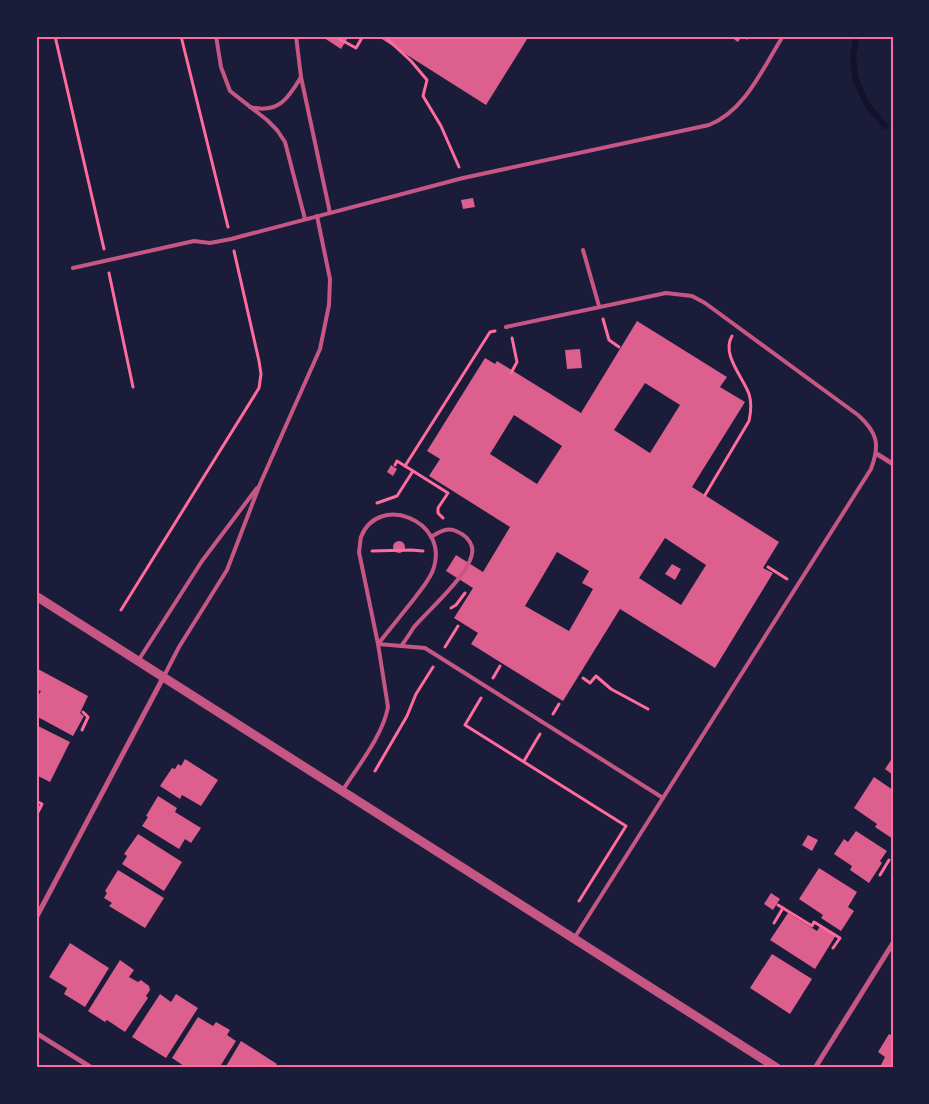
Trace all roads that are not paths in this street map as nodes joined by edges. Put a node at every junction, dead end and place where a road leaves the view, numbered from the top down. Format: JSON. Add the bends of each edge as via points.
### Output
{"nodes":[{"id":1,"x":296,"y":36,"type":"edge"},
{"id":2,"x":783,"y":36,"type":"edge"},
{"id":3,"x":216,"y":37,"type":"edge"},
{"id":4,"x":301,"y":77,"type":"junction"},
{"id":5,"x":248,"y":106,"type":"junction"},
{"id":6,"x":330,"y":213,"type":"junction"},
{"id":7,"x":317,"y":216,"type":"junction"},
{"id":8,"x":305,"y":219,"type":"junction"},
{"id":9,"x":583,"y":250,"type":"dead end"},
{"id":10,"x":74,"y":268,"type":"dead end"},
{"id":11,"x":599,"y":306,"type":"junction"},
{"id":12,"x":508,"y":326,"type":"road end"},
{"id":13,"x":877,"y":454,"type":"junction"},
{"id":14,"x":893,"y":464,"type":"edge"},
{"id":15,"x":260,"y":484,"type":"junction"},
{"id":16,"x":431,"y":537,"type":"junction"},
{"id":17,"x":36,"y":596,"type":"edge"},
{"id":18,"x":378,"y":644,"type":"junction"},
{"id":19,"x":401,"y":646,"type":"junction"},
{"id":20,"x":138,"y":661,"type":"junction"},
{"id":21,"x":163,"y":678,"type":"junction"},
{"id":22,"x":342,"y":792,"type":"junction"},
{"id":23,"x":663,"y":798,"type":"junction"},
{"id":24,"x":36,"y":918,"type":"edge"},
{"id":25,"x":573,"y":939,"type":"junction"},
{"id":26,"x":893,"y":943,"type":"edge"},
{"id":27,"x":36,"y":1033,"type":"edge"},
{"id":28,"x":92,"y":1068,"type":"edge"},
{"id":29,"x":777,"y":1068,"type":"edge"},
{"id":30,"x":815,"y":1068,"type":"edge"}],
"edges":[{"from":1,"to":4,"type":"lane"},
{"from":2,"to":6,"type":"lane","via":[[744,98],[721,120],[709,125],[463,178]]},
{"from":3,"to":5,"type":"lane","via":[[221,67],[230,91]]},
{"from":4,"to":5,"type":"lane","via":[[277,106],[262,109]]},
{"from":4,"to":6,"type":"lane"},
{"from":5,"to":8,"type":"lane","via":[[277,130],[285,142]]},
{"from":6,"to":7,"type":"lane"},
{"from":7,"to":8,"type":"lane"},
{"from":7,"to":15,"type":"lane","via":[[330,279],[325,328],[312,370]]},
{"from":8,"to":10,"type":"lane","via":[[210,243],[194,241]]},
{"from":9,"to":11,"type":"lane"},
{"from":11,"to":12,"type":"lane"},
{"from":11,"to":13,"type":"lane","via":[[666,293],[692,296],[858,415],[873,433]]},
{"from":13,"to":14,"type":"street"},
{"from":13,"to":23,"type":"lane","via":[[872,469]]},
{"from":15,"to":20,"type":"lane","via":[[202,561]]},
{"from":15,"to":21,"type":"lane","via":[[226,570]]},
{"from":16,"to":18,"type":"lane","via":[[437,553],[434,569]]},
{"from":16,"to":18,"type":"lane","via":[[417,521],[391,515],[367,527],[361,538],[359,552]]},
{"from":16,"to":19,"type":"lane","via":[[441,531],[452,530],[462,534],[472,548],[470,558],[455,584],[414,627]]},
{"from":17,"to":20,"type":"street"},
{"from":18,"to":19,"type":"lane"},
{"from":18,"to":22,"type":"lane","via":[[387,695],[386,717]]},
{"from":19,"to":23,"type":"lane","via":[[424,648]]},
{"from":20,"to":21,"type":"street"},
{"from":21,"to":22,"type":"street"},
{"from":21,"to":24,"type":"street"},
{"from":22,"to":25,"type":"street"},
{"from":23,"to":25,"type":"lane"},
{"from":25,"to":29,"type":"street"},
{"from":26,"to":30,"type":"street"},
{"from":27,"to":28,"type":"street"}]}
